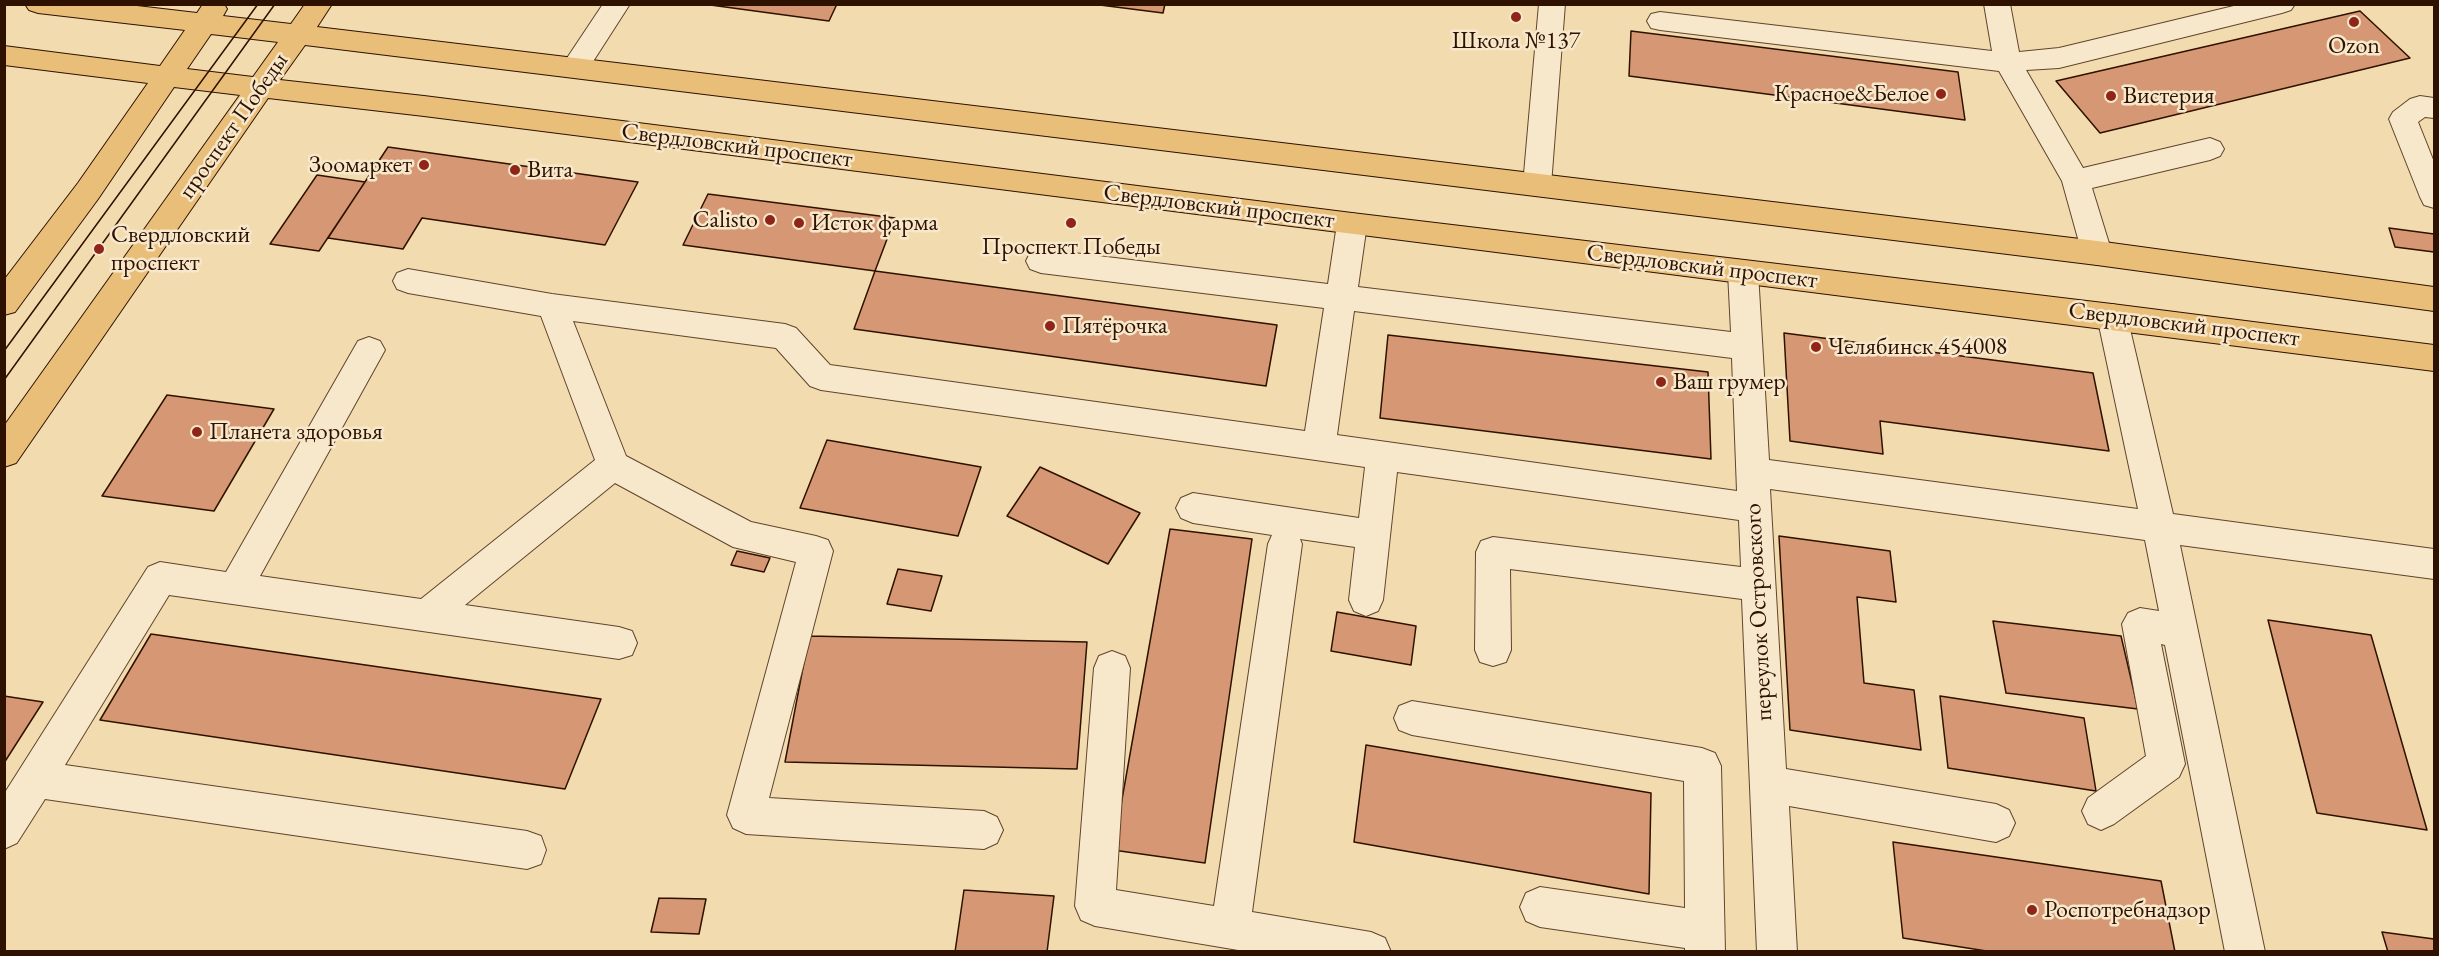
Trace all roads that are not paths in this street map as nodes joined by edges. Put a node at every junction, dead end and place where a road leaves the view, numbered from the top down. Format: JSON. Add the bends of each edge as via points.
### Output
{"nodes":[{"id":1,"x":38,"y":4,"type":"edge"},
{"id":2,"x":319,"y":4,"type":"edge"},
{"id":3,"x":616,"y":4,"type":"edge"},
{"id":4,"x":1552,"y":4,"type":"edge"},
{"id":5,"x":1997,"y":4,"type":"edge"},
{"id":6,"x":2282,"y":4,"type":"edge"},
{"id":7,"x":210,"y":15,"type":"edge"},
{"id":8,"x":1660,"y":21,"type":"dead end"},
{"id":9,"x":297,"y":35,"type":"junction"},
{"id":10,"x":4,"y":55,"type":"edge"},
{"id":11,"x":2008,"y":62,"type":"junction"},
{"id":12,"x":575,"y":67,"type":"junction"},
{"id":13,"x":167,"y":76,"type":"junction"},
{"id":14,"x":262,"y":87,"type":"junction"},
{"id":15,"x":2434,"y":108,"type":"edge"},
{"id":16,"x":2210,"y":149,"type":"dead end"},
{"id":17,"x":2076,"y":181,"type":"junction"},
{"id":18,"x":1537,"y":185,"type":"junction"},
{"id":19,"x":2434,"y":197,"type":"edge"},
{"id":20,"x":1352,"y":224,"type":"junction"},
{"id":21,"x":2097,"y":253,"type":"junction"},
{"id":22,"x":1041,"y":261,"type":"dead end"},
{"id":23,"x":1743,"y":272,"type":"junction"},
{"id":24,"x":408,"y":281,"type":"dead end"},
{"id":25,"x":1342,"y":297,"type":"junction"},
{"id":26,"x":2434,"y":299,"type":"edge"},
{"id":27,"x":4,"y":303,"type":"edge"},
{"id":28,"x":552,"y":306,"type":"junction"},
{"id":29,"x":2112,"y":316,"type":"junction"},
{"id":30,"x":1746,"y":347,"type":"junction"},
{"id":31,"x":369,"y":350,"type":"dead end"},
{"id":32,"x":2434,"y":358,"type":"edge"},
{"id":33,"x":1319,"y":446,"type":"junction"},
{"id":34,"x":4,"y":453,"type":"edge"},
{"id":35,"x":1383,"y":455,"type":"junction"},
{"id":36,"x":613,"y":465,"type":"junction"},
{"id":37,"x":1752,"y":472,"type":"junction"},
{"id":38,"x":1193,"y":508,"type":"dead end"},
{"id":39,"x":1754,"y":508,"type":"junction"},
{"id":40,"x":2158,"y":527,"type":"junction"},
{"id":41,"x":1374,"y":535,"type":"junction"},
{"id":42,"x":1285,"y":544,"type":"dead end"},
{"id":43,"x":2434,"y":564,"type":"edge"},
{"id":44,"x":1758,"y":585,"type":"junction"},
{"id":45,"x":235,"y":588,"type":"junction"},
{"id":46,"x":1366,"y":600,"type":"dead end"},
{"id":47,"x":427,"y":615,"type":"junction"},
{"id":48,"x":2180,"y":631,"type":"junction"},
{"id":49,"x":619,"y":643,"type":"dead end"},
{"id":50,"x":1492,"y":650,"type":"dead end"},
{"id":51,"x":1113,"y":668,"type":"dead end"},
{"id":52,"x":1412,"y":718,"type":"dead end"},
{"id":53,"x":36,"y":779,"type":"junction"},
{"id":54,"x":1768,"y":784,"type":"junction"},
{"id":55,"x":2101,"y":811,"type":"dead end"},
{"id":56,"x":1996,"y":824,"type":"dead end"},
{"id":57,"x":4,"y":830,"type":"edge"},
{"id":58,"x":984,"y":830,"type":"dead end"},
{"id":59,"x":527,"y":850,"type":"dead end"},
{"id":60,"x":1540,"y":907,"type":"dead end"},
{"id":61,"x":1230,"y":928,"type":"junction"},
{"id":62,"x":1705,"y":941,"type":"edge"},
{"id":63,"x":1371,"y":951,"type":"edge"},
{"id":64,"x":1777,"y":951,"type":"edge"},
{"id":65,"x":2245,"y":951,"type":"edge"}],
"edges":[{"from":1,"to":7,"type":"main road"},
{"from":2,"to":9,"type":"main road","name":"проспект Победы"},
{"from":3,"to":12,"type":"street"},
{"from":4,"to":18,"type":"street"},
{"from":5,"to":11,"type":"street"},
{"from":6,"to":11,"type":"street","via":[[2059,58]]},
{"from":7,"to":9,"type":"main road"},
{"from":7,"to":13,"type":"main road"},
{"from":8,"to":11,"type":"street"},
{"from":9,"to":12,"type":"main road"},
{"from":9,"to":14,"type":"main road","name":"проспект Победы"},
{"from":10,"to":13,"type":"main road","name":"Свердловский проспект"},
{"from":11,"to":17,"type":"street"},
{"from":12,"to":18,"type":"main road"},
{"from":13,"to":14,"type":"main road","name":"Свердловский проспект"},
{"from":13,"to":27,"type":"main road"},
{"from":14,"to":20,"type":"main road","name":"Свердловский проспект"},
{"from":14,"to":34,"type":"main road","name":"проспект Победы"},
{"from":15,"to":19,"type":"street","via":[[2420,106],[2403,119]]},
{"from":16,"to":17,"type":"street"},
{"from":17,"to":21,"type":"street"},
{"from":18,"to":21,"type":"main road"},
{"from":20,"to":23,"type":"main road","name":"Свердловский проспект"},
{"from":20,"to":25,"type":"street"},
{"from":21,"to":26,"type":"main road"},
{"from":22,"to":25,"type":"street"},
{"from":23,"to":29,"type":"main road","name":"Свердловский проспект"},
{"from":23,"to":30,"type":"street","name":"переулок Островского"},
{"from":24,"to":28,"type":"street"},
{"from":25,"to":30,"type":"street"},
{"from":25,"to":33,"type":"street"},
{"from":28,"to":33,"type":"street","via":[[785,337],[821,377]]},
{"from":28,"to":36,"type":"street"},
{"from":29,"to":32,"type":"main road","name":"Свердловский проспект"},
{"from":29,"to":40,"type":"street"},
{"from":30,"to":37,"type":"street","name":"переулок Островского"},
{"from":31,"to":45,"type":"street"},
{"from":33,"to":35,"type":"street"},
{"from":35,"to":39,"type":"street"},
{"from":35,"to":41,"type":"street"},
{"from":36,"to":47,"type":"street"},
{"from":36,"to":58,"type":"street","via":[[745,536],[816,551],[746,815]]},
{"from":37,"to":39,"type":"street","name":"переулок Островского"},
{"from":37,"to":40,"type":"street"},
{"from":38,"to":41,"type":"street"},
{"from":39,"to":44,"type":"street","name":"переулок Островского"},
{"from":40,"to":43,"type":"street"},
{"from":40,"to":48,"type":"street"},
{"from":41,"to":46,"type":"street"},
{"from":42,"to":61,"type":"street"},
{"from":44,"to":50,"type":"street","via":[[1493,552]]},
{"from":44,"to":54,"type":"street","name":"переулок Островского"},
{"from":45,"to":47,"type":"street"},
{"from":45,"to":53,"type":"street","via":[[160,578]]},
{"from":47,"to":49,"type":"street"},
{"from":48,"to":55,"type":"street","via":[[2140,624],[2166,764]]},
{"from":48,"to":65,"type":"street"},
{"from":51,"to":61,"type":"street","via":[[1095,906]]},
{"from":52,"to":62,"type":"street","via":[[1702,766]]},
{"from":53,"to":57,"type":"street"},
{"from":53,"to":59,"type":"street"},
{"from":54,"to":56,"type":"street"},
{"from":54,"to":64,"type":"street","name":"переулок Островского"},
{"from":60,"to":62,"type":"street"},
{"from":61,"to":63,"type":"street"}]}
